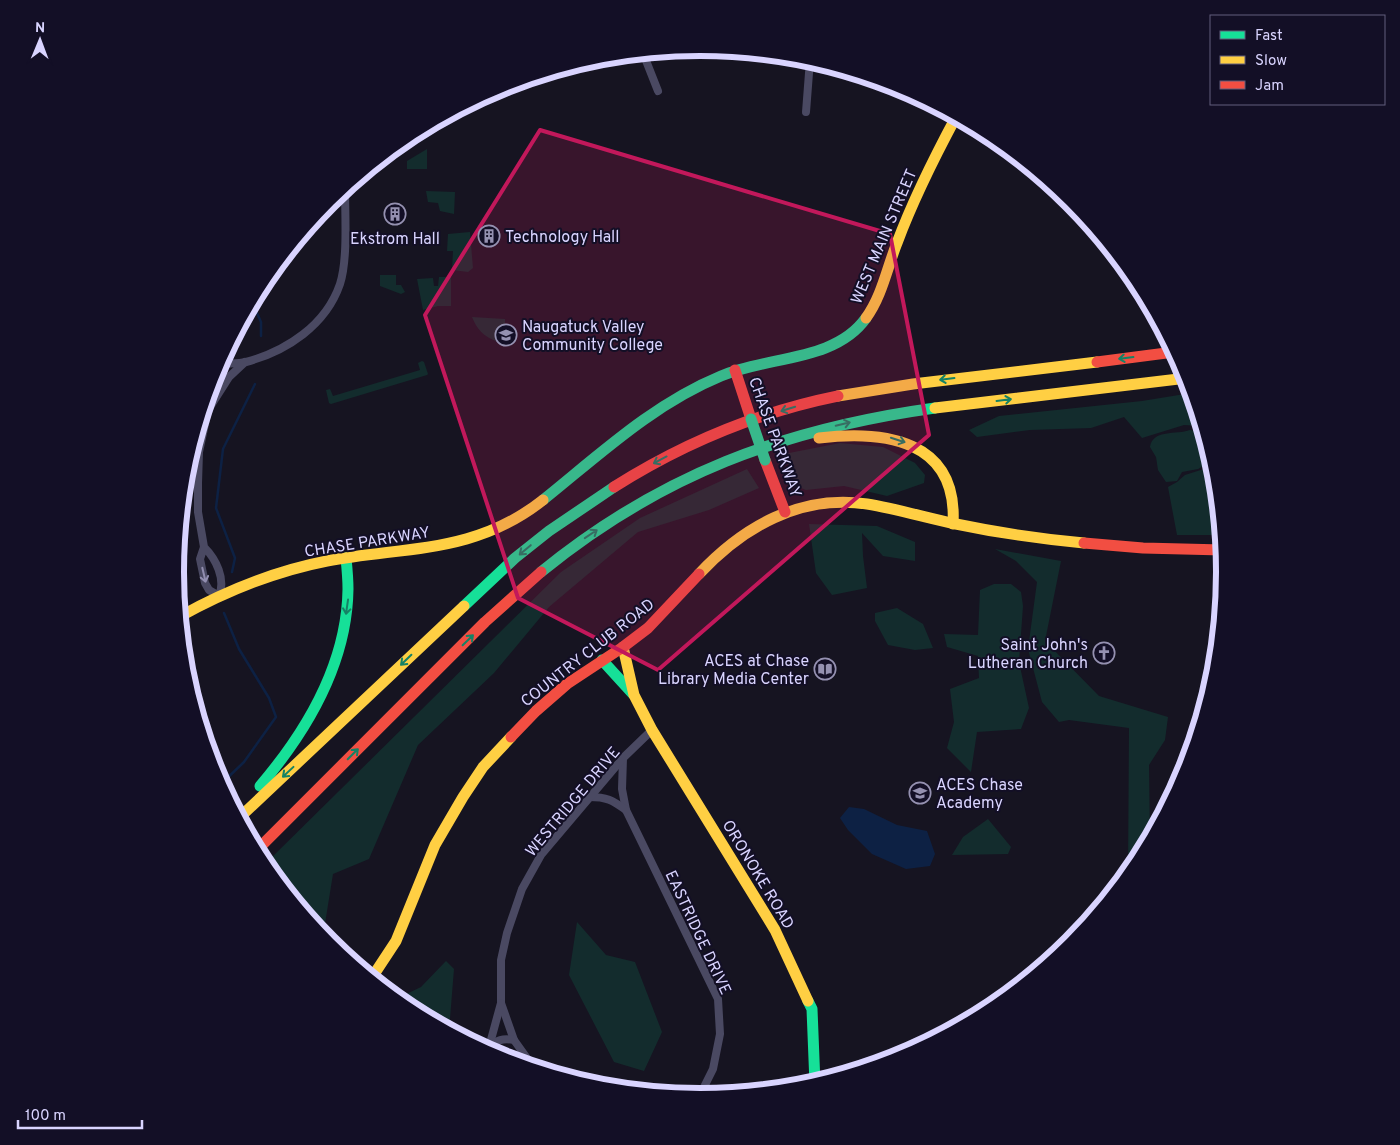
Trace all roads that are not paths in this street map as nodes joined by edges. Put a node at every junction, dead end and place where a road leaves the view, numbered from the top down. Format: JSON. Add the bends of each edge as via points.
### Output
{"nodes":[{"id":1,"x":646,"y":59,"type":"edge"},
{"id":2,"x":809,"y":68,"type":"edge"},
{"id":3,"x":658,"y":91,"type":"dead end"},
{"id":4,"x":806,"y":112,"type":"dead end"},
{"id":5,"x":953,"y":122,"type":"edge"},
{"id":6,"x":345,"y":198,"type":"edge"},
{"id":7,"x":1167,"y":353,"type":"edge"},
{"id":8,"x":245,"y":362,"type":"junction"},
{"id":9,"x":228,"y":363,"type":"edge"},
{"id":10,"x":735,"y":370,"type":"junction"},
{"id":11,"x":1179,"y":379,"type":"edge"},
{"id":12,"x":212,"y":404,"type":"edge"},
{"id":13,"x":204,"y":431,"type":"edge"},
{"id":14,"x":714,"y":466,"type":"junction"},
{"id":15,"x":785,"y":512,"type":"junction"},
{"id":16,"x":953,"y":524,"type":"junction"},
{"id":17,"x":204,"y":547,"type":"junction"},
{"id":18,"x":1215,"y":550,"type":"edge"},
{"id":19,"x":346,"y":558,"type":"junction"},
{"id":20,"x":219,"y":596,"type":"junction"},
{"id":21,"x":186,"y":614,"type":"edge"},
{"id":22,"x":623,"y":647,"type":"junction"},
{"id":23,"x":602,"y":660,"type":"junction"},
{"id":24,"x":634,"y":695,"type":"junction"},
{"id":25,"x":652,"y":730,"type":"junction"},
{"id":26,"x":623,"y":758,"type":"junction"},
{"id":27,"x":589,"y":797,"type":"junction"},
{"id":28,"x":240,"y":807,"type":"edge"},
{"id":29,"x":626,"y":810,"type":"junction"},
{"id":30,"x":244,"y":814,"type":"edge"},
{"id":31,"x":262,"y":845,"type":"edge"},
{"id":32,"x":375,"y":973,"type":"edge"},
{"id":33,"x":500,"y":1003,"type":"junction"},
{"id":34,"x":514,"y":1040,"type":"junction"},
{"id":35,"x":489,"y":1044,"type":"edge"},
{"id":36,"x":492,"y":1045,"type":"edge"},
{"id":37,"x":527,"y":1058,"type":"edge"},
{"id":38,"x":815,"y":1076,"type":"edge"},
{"id":39,"x":704,"y":1089,"type":"edge"}],
"edges":[{"from":1,"to":3,"type":"street"},
{"from":2,"to":4,"type":"street"},
{"from":5,"to":10,"type":"main road","name":"WEST MAIN STREET","via":[[926,174],[874,304],[863,323],[846,338],[824,350]]},
{"from":6,"to":8,"type":"street","via":[[344,262],[332,302],[302,336],[280,349]]},
{"from":7,"to":30,"type":"main road","one_way":true,"via":[[846,394],[764,416],[672,454],[590,501],[521,553]]},
{"from":8,"to":9,"type":"street"},
{"from":8,"to":12,"type":"street","via":[[230,377]]},
{"from":10,"to":15,"type":"main road","name":"CHASE PARKWAY","bridge":true},
{"from":10,"to":19,"type":"main road","name":"CHASE PARKWAY","via":[[667,404],[538,504],[504,525],[450,544]]},
{"from":14,"to":11,"type":"main road","one_way":true,"via":[[800,435],[888,415]]},
{"from":13,"to":17,"type":"street","via":[[199,452],[198,512]]},
{"from":14,"to":16,"type":"main road","one_way":true,"via":[[818,438],[865,435],[892,438],[917,448],[944,473],[951,492]]},
{"from":31,"to":14,"type":"main road","one_way":true,"via":[[532,580],[622,514]]},
{"from":15,"to":16,"type":"main road","name":"CHASE PARKWAY","via":[[814,504],[848,502]]},
{"from":15,"to":22,"type":"main road","name":"COUNTRY CLUB ROAD","via":[[730,544],[711,560],[659,618]]},
{"from":16,"to":18,"type":"main road","name":"CHASE PARKWAY","via":[[1068,542]]},
{"from":17,"to":20,"type":"street","via":[[214,558],[221,577]]},
{"from":17,"to":20,"type":"street","one_way":true,"via":[[200,559],[206,583],[209,590]]},
{"from":19,"to":20,"type":"main road","name":"CHASE PARKWAY","via":[[286,571]]},
{"from":19,"to":28,"type":"main road","one_way":true,"via":[[349,585],[346,610],[326,682],[290,749]]},
{"from":20,"to":21,"type":"main road","name":"CHASE PARKWAY"},
{"from":22,"to":23,"type":"main road","name":"COUNTRY CLUB ROAD"},
{"from":22,"to":24,"type":"main road","name":"ORONOKE ROAD"},
{"from":23,"to":24,"type":"main road","name":"ORONOKE ROAD"},
{"from":23,"to":32,"type":"main road","name":"COUNTRY CLUB ROAD","via":[[536,711],[474,780],[436,845],[396,941]]},
{"from":24,"to":25,"type":"main road","name":"ORONOKE ROAD"},
{"from":25,"to":26,"type":"street","name":"WESTRIDGE DRIVE"},
{"from":25,"to":38,"type":"main road","name":"ORONOKE ROAD","via":[[779,939],[812,1010]]},
{"from":26,"to":27,"type":"street","name":"WESTRIDGE DRIVE"},
{"from":26,"to":29,"type":"street","name":"EASTRIDGE DRIVE","via":[[622,789]]},
{"from":27,"to":29,"type":"street","via":[[611,800]]},
{"from":27,"to":33,"type":"street","name":"WESTRIDGE DRIVE","via":[[541,855],[522,888],[501,960]]},
{"from":29,"to":39,"type":"street","name":"EASTRIDGE DRIVE","via":[[718,999],[720,1034],[714,1069]]},
{"from":33,"to":34,"type":"street","name":"WESTRIDGE DRIVE"},
{"from":33,"to":35,"type":"street"},
{"from":34,"to":36,"type":"street","via":[[503,1038]]},
{"from":34,"to":37,"type":"street","name":"WESTRIDGE DRIVE"}]}
